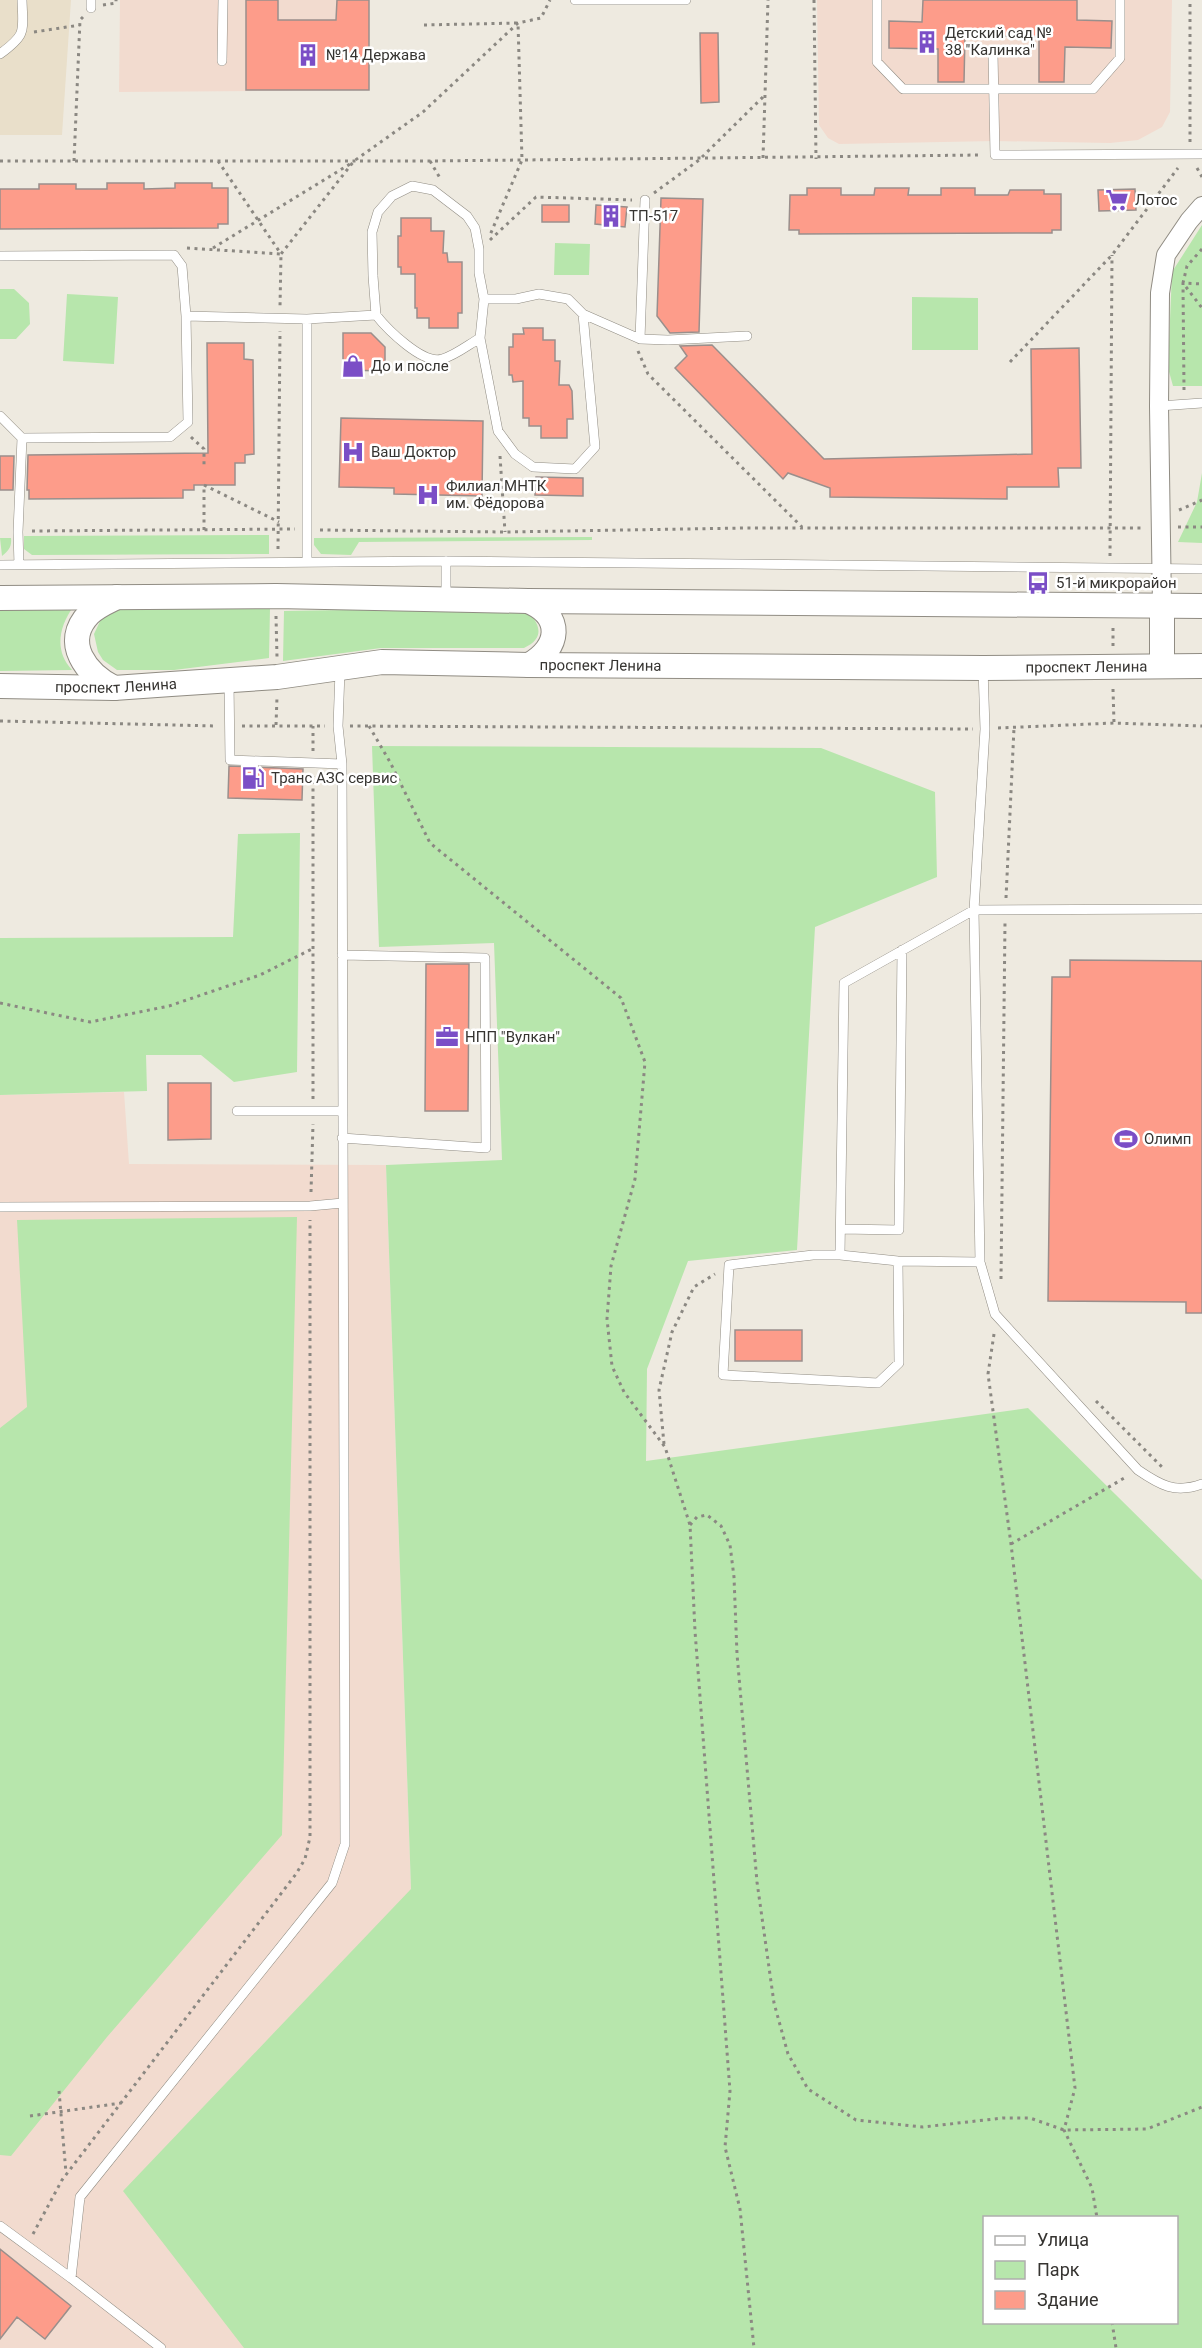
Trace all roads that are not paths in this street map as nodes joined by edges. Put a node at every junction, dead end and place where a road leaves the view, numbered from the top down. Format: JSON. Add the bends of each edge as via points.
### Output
{"nodes":[{"id":1,"x":22,"y":0,"type":"edge"},
{"id":2,"x":223,"y":0,"type":"edge"},
{"id":3,"x":575,"y":0,"type":"edge"},
{"id":4,"x":686,"y":0,"type":"edge"},
{"id":5,"x":877,"y":0,"type":"edge"},
{"id":6,"x":1120,"y":0,"type":"edge"},
{"id":7,"x":993,"y":53,"type":"dead end"},
{"id":8,"x":0,"y":54,"type":"edge"},
{"id":9,"x":222,"y":61,"type":"dead end"},
{"id":10,"x":994,"y":90,"type":"junction"},
{"id":11,"x":1202,"y":154,"type":"edge"},
{"id":12,"x":645,"y":200,"type":"road end"},
{"id":13,"x":1202,"y":206,"type":"edge"},
{"id":14,"x":0,"y":256,"type":"edge"},
{"id":15,"x":484,"y":299,"type":"junction"},
{"id":16,"x":583,"y":314,"type":"junction"},
{"id":17,"x":376,"y":315,"type":"junction"},
{"id":18,"x":186,"y":316,"type":"junction"},
{"id":19,"x":307,"y":319,"type":"junction"},
{"id":20,"x":747,"y":336,"type":"dead end"},
{"id":21,"x":480,"y":338,"type":"junction"},
{"id":22,"x":640,"y":339,"type":"junction"},
{"id":23,"x":1202,"y":403,"type":"edge"},
{"id":24,"x":1159,"y":406,"type":"junction"},
{"id":25,"x":0,"y":416,"type":"edge"},
{"id":26,"x":22,"y":438,"type":"junction"},
{"id":27,"x":446,"y":561,"type":"junction"},
{"id":28,"x":307,"y":562,"type":"junction"},
{"id":29,"x":19,"y":565,"type":"junction"},
{"id":30,"x":0,"y":566,"type":"edge"},
{"id":31,"x":1161,"y":569,"type":"junction"},
{"id":32,"x":1202,"y":569,"type":"edge"},
{"id":33,"x":120,"y":596,"type":"junction"},
{"id":34,"x":0,"y":598,"type":"edge"},
{"id":35,"x":446,"y":600,"type":"junction"},
{"id":36,"x":528,"y":601,"type":"junction"},
{"id":37,"x":1162,"y":606,"type":"junction"},
{"id":38,"x":1202,"y":606,"type":"edge"},
{"id":39,"x":529,"y":665,"type":"junction"},
{"id":40,"x":1162,"y":666,"type":"junction"},
{"id":41,"x":1202,"y":666,"type":"edge"},
{"id":42,"x":340,"y":668,"type":"junction"},
{"id":43,"x":983,"y":668,"type":"junction"},
{"id":44,"x":229,"y":679,"type":"junction"},
{"id":45,"x":0,"y":686,"type":"edge"},
{"id":46,"x":114,"y":687,"type":"junction"},
{"id":47,"x":342,"y":764,"type":"junction"},
{"id":48,"x":1202,"y":909,"type":"edge"},
{"id":49,"x":974,"y":910,"type":"junction"},
{"id":50,"x":902,"y":950,"type":"junction"},
{"id":51,"x":342,"y":955,"type":"junction"},
{"id":52,"x":237,"y":1111,"type":"dead end"},
{"id":53,"x":341,"y":1111,"type":"junction"},
{"id":54,"x":342,"y":1138,"type":"junction"},
{"id":55,"x":343,"y":1203,"type":"junction"},
{"id":56,"x":0,"y":1207,"type":"edge"},
{"id":57,"x":841,"y":1229,"type":"junction"},
{"id":58,"x":840,"y":1255,"type":"junction"},
{"id":59,"x":898,"y":1261,"type":"junction"},
{"id":60,"x":980,"y":1262,"type":"junction"},
{"id":61,"x":1202,"y":1485,"type":"edge"},
{"id":62,"x":0,"y":2226,"type":"edge"},
{"id":63,"x":71,"y":2278,"type":"junction"},
{"id":64,"x":161,"y":2348,"type":"edge"}],
"edges":[{"from":1,"to":8,"type":"lane","via":[[23,34]]},
{"from":2,"to":9,"type":"lane"},
{"from":3,"to":4,"type":"lane"},
{"from":5,"to":10,"type":"lane","via":[[878,62],[903,89]]},
{"from":6,"to":10,"type":"lane","via":[[1120,58],[1093,89]]},
{"from":7,"to":10,"type":"lane"},
{"from":10,"to":11,"type":"lane","via":[[995,155]]},
{"from":12,"to":22,"type":"lane"},
{"from":13,"to":24,"type":"street","via":[[1166,255],[1161,293]]},
{"from":14,"to":18,"type":"lane","via":[[174,255],[182,266]]},
{"from":15,"to":16,"type":"lane","via":[[539,294],[568,299]]},
{"from":15,"to":17,"type":"lane","via":[[475,228],[467,216],[433,190],[412,186],[392,196],[378,212],[372,232]]},
{"from":15,"to":21,"type":"lane"},
{"from":16,"to":21,"type":"lane","via":[[596,447],[575,469],[533,467],[515,454],[498,431]]},
{"from":16,"to":22,"type":"lane"},
{"from":17,"to":19,"type":"lane"},
{"from":17,"to":21,"type":"lane","via":[[391,333],[428,358],[441,360]]},
{"from":18,"to":19,"type":"lane"},
{"from":18,"to":26,"type":"lane","via":[[188,422],[170,437]]},
{"from":19,"to":28,"type":"lane"},
{"from":20,"to":22,"type":"lane"},
{"from":23,"to":24,"type":"lane"},
{"from":24,"to":31,"type":"street"},
{"from":25,"to":26,"type":"lane"},
{"from":26,"to":29,"type":"lane"},
{"from":27,"to":28,"type":"lane"},
{"from":27,"to":31,"type":"lane"},
{"from":27,"to":35,"type":"lane"},
{"from":28,"to":29,"type":"lane"},
{"from":29,"to":30,"type":"lane"},
{"from":31,"to":32,"type":"lane"},
{"from":31,"to":37,"type":"street"},
{"from":33,"to":34,"type":"main road"},
{"from":33,"to":35,"type":"main road"},
{"from":33,"to":46,"type":"main road","via":[[88,614],[77,642],[88,669]]},
{"from":35,"to":36,"type":"main road"},
{"from":36,"to":37,"type":"main road"},
{"from":36,"to":39,"type":"main road","via":[[548,614],[554,631],[549,650]]},
{"from":37,"to":38,"type":"main road"},
{"from":37,"to":40,"type":"main road"},
{"from":39,"to":42,"type":"main road","name":"проспект Ленина","via":[[382,662]]},
{"from":39,"to":43,"type":"main road","name":"проспект Ленина"},
{"from":40,"to":41,"type":"main road","name":"проспект Ленина"},
{"from":40,"to":43,"type":"main road","name":"проспект Ленина"},
{"from":42,"to":44,"type":"main road","name":"проспект Ленина"},
{"from":42,"to":47,"type":"lane","via":[[338,726]]},
{"from":43,"to":49,"type":"lane","via":[[985,729]]},
{"from":44,"to":46,"type":"main road","name":"проспект Ленина"},
{"from":44,"to":47,"type":"lane","via":[[230,760]]},
{"from":45,"to":46,"type":"main road","name":"проспект Ленина"},
{"from":47,"to":51,"type":"lane"},
{"from":48,"to":49,"type":"lane"},
{"from":49,"to":50,"type":"lane"},
{"from":49,"to":60,"type":"lane"},
{"from":50,"to":57,"type":"lane","via":[[844,983]]},
{"from":50,"to":57,"type":"lane","via":[[898,1230]]},
{"from":51,"to":53,"type":"lane"},
{"from":51,"to":54,"type":"lane","via":[[485,958],[486,1148]]},
{"from":52,"to":53,"type":"lane"},
{"from":53,"to":54,"type":"lane"},
{"from":54,"to":55,"type":"lane"},
{"from":55,"to":56,"type":"lane"},
{"from":55,"to":63,"type":"lane","via":[[345,1844],[332,1883],[80,2198]]},
{"from":57,"to":58,"type":"lane"},
{"from":58,"to":59,"type":"lane"},
{"from":58,"to":59,"type":"lane","via":[[729,1265],[723,1376],[878,1383],[899,1363]]},
{"from":59,"to":60,"type":"lane"},
{"from":60,"to":61,"type":"lane","via":[[995,1314],[1138,1470],[1162,1486]]},
{"from":62,"to":63,"type":"lane"},
{"from":63,"to":64,"type":"lane"}]}
